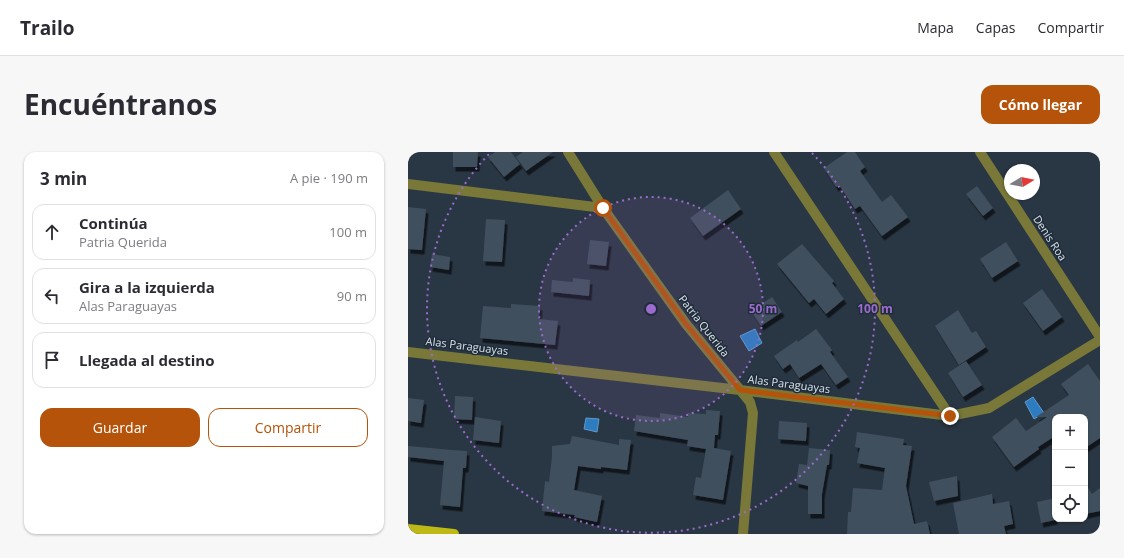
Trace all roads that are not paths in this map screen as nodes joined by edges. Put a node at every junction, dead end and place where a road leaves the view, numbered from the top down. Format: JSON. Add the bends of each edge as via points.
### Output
{"nodes":[{"id":1,"x":568,"y":152,"type":"edge"},
{"id":2,"x":774,"y":152,"type":"edge"},
{"id":3,"x":980,"y":152,"type":"edge"},
{"id":4,"x":408,"y":184,"type":"edge"},
{"id":5,"x":603,"y":208,"type":"junction"},
{"id":6,"x":1100,"y":338,"type":"edge"},
{"id":7,"x":408,"y":352,"type":"edge"},
{"id":8,"x":740,"y":390,"type":"junction"},
{"id":9,"x":950,"y":416,"type":"junction"},
{"id":10,"x":408,"y":529,"type":"edge"},
{"id":11,"x":454,"y":534,"type":"edge"},
{"id":12,"x":743,"y":534,"type":"edge"}],
"edges":[{"from":1,"to":5,"type":"street","name":"Patria Querida"},
{"from":2,"to":9,"type":"street"},
{"from":3,"to":6,"type":"street","name":"Denis Roa"},
{"from":4,"to":5,"type":"street"},
{"from":5,"to":8,"type":"street","name":"Patria Querida","via":[[686,324]]},
{"from":6,"to":9,"type":"street","name":"Alas Paraguayas","via":[[989,408]]},
{"from":7,"to":8,"type":"street","name":"Alas Paraguayas"},
{"from":8,"to":9,"type":"street","name":"Alas Paraguayas"},
{"from":8,"to":12,"type":"street","name":"Patria Querida","via":[[750,402],[753,414]]},
{"from":10,"to":11,"type":"main road"}]}
